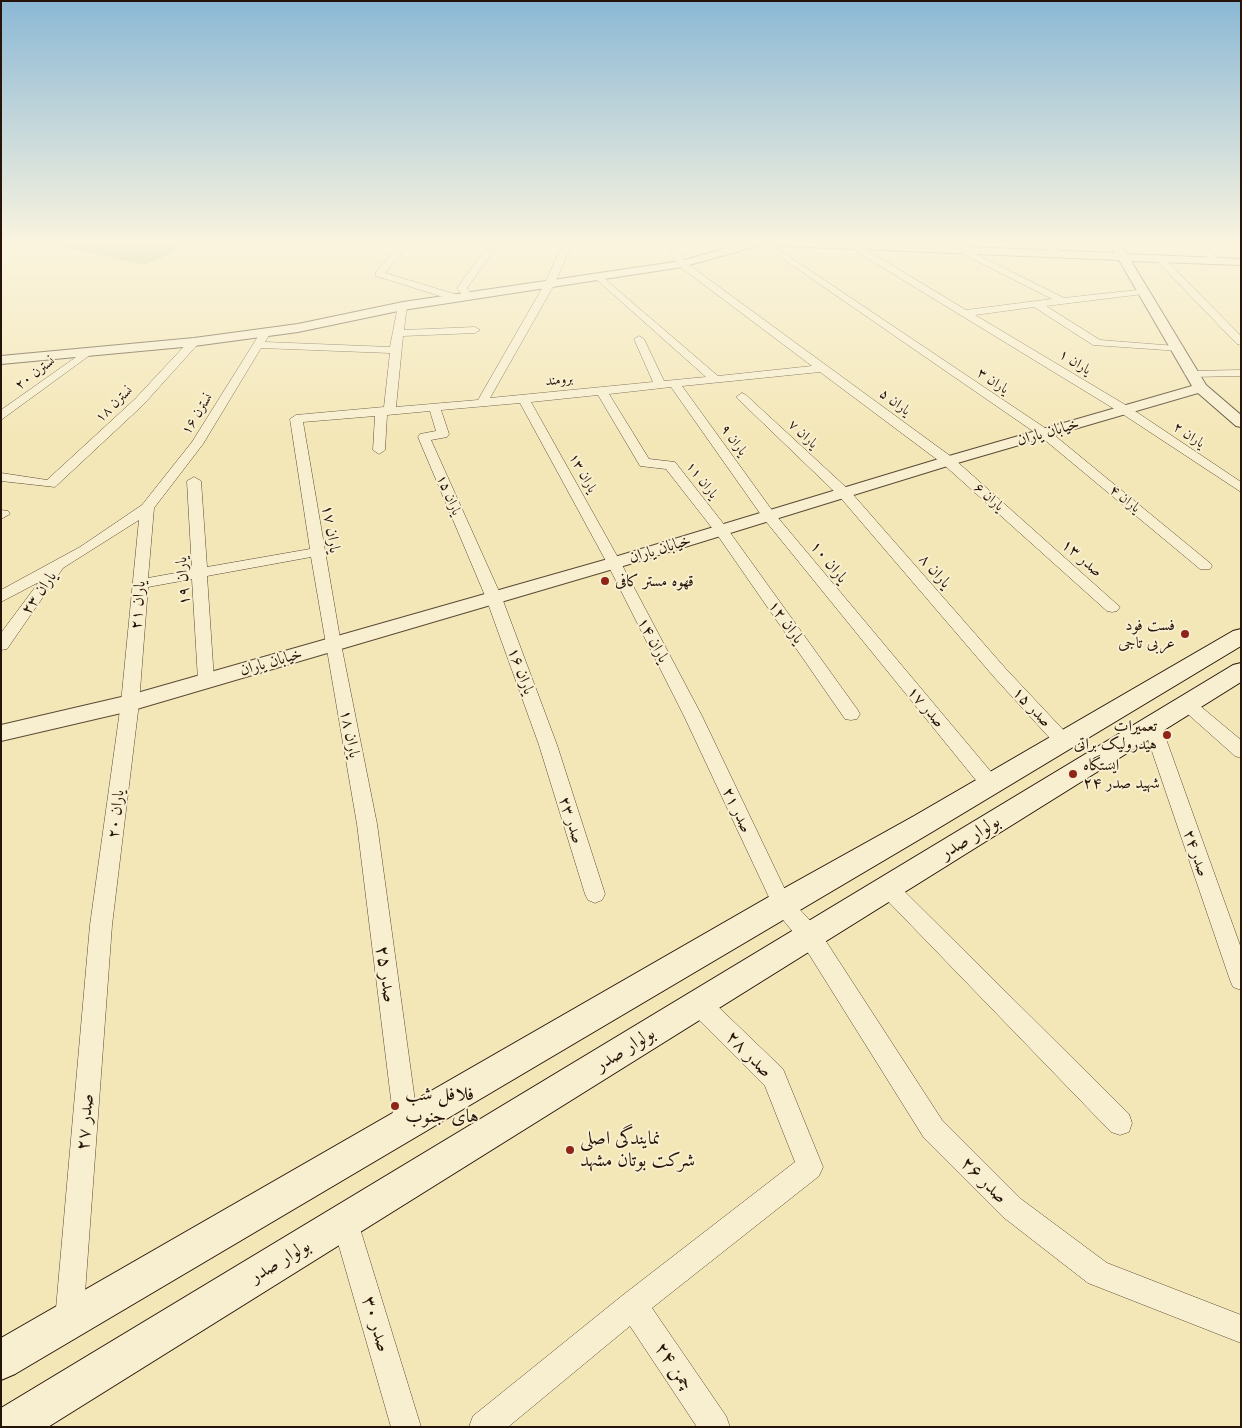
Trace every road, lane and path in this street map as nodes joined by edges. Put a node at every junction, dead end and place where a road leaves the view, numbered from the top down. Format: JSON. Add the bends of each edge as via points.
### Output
{"nodes":[{"id":1,"x":394,"y":308,"type":"edge"},
{"id":2,"x":403,"y":308,"type":"edge"},
{"id":3,"x":536,"y":308,"type":"edge"},
{"id":4,"x":634,"y":308,"type":"edge"},
{"id":5,"x":742,"y":308,"type":"edge"},
{"id":6,"x":857,"y":308,"type":"edge"},
{"id":7,"x":958,"y":308,"type":"edge"},
{"id":8,"x":1004,"y":308,"type":"edge"},
{"id":9,"x":1042,"y":308,"type":"edge"},
{"id":10,"x":1152,"y":308,"type":"edge"},
{"id":11,"x":1207,"y":308,"type":"edge"},
{"id":12,"x":965,"y":312,"type":"junction"},
{"id":13,"x":475,"y":330,"type":"dead end"},
{"id":14,"x":266,"y":332,"type":"junction"},
{"id":15,"x":399,"y":332,"type":"junction"},
{"id":16,"x":639,"y":339,"type":"dead end"},
{"id":17,"x":194,"y":342,"type":"junction"},
{"id":18,"x":1241,"y":342,"type":"edge"},
{"id":19,"x":258,"y":345,"type":"junction"},
{"id":20,"x":1176,"y":349,"type":"junction"},
{"id":21,"x":396,"y":350,"type":"junction"},
{"id":22,"x":86,"y":353,"type":"junction"},
{"id":23,"x":1,"y":360,"type":"edge"},
{"id":24,"x":824,"y":368,"type":"junction"},
{"id":25,"x":1241,"y":373,"type":"edge"},
{"id":26,"x":714,"y":378,"type":"junction"},
{"id":27,"x":1195,"y":381,"type":"junction"},
{"id":28,"x":674,"y":383,"type":"junction"},
{"id":29,"x":660,"y":384,"type":"junction"},
{"id":30,"x":601,"y":391,"type":"junction"},
{"id":31,"x":742,"y":397,"type":"dead end"},
{"id":32,"x":524,"y":399,"type":"junction"},
{"id":33,"x":482,"y":402,"type":"junction"},
{"id":34,"x":434,"y":406,"type":"junction"},
{"id":35,"x":386,"y":410,"type":"junction"},
{"id":36,"x":1125,"y":410,"type":"junction"},
{"id":37,"x":1,"y":416,"type":"edge"},
{"id":38,"x":296,"y":419,"type":"joint"},
{"id":39,"x":1241,"y":423,"type":"edge"},
{"id":40,"x":1044,"y":433,"type":"junction"},
{"id":41,"x":380,"y":450,"type":"dead end"},
{"id":42,"x":948,"y":461,"type":"junction"},
{"id":43,"x":1,"y":477,"type":"edge"},
{"id":44,"x":194,"y":481,"type":"dead end"},
{"id":45,"x":1238,"y":486,"type":"edge"},
{"id":46,"x":844,"y":493,"type":"junction"},
{"id":47,"x":147,"y":508,"type":"junction"},
{"id":48,"x":769,"y":516,"type":"junction"},
{"id":49,"x":721,"y":530,"type":"junction"},
{"id":50,"x":1029,"y":534,"type":"joint"},
{"id":51,"x":317,"y":552,"type":"junction"},
{"id":52,"x":614,"y":563,"type":"junction"},
{"id":53,"x":59,"y":564,"type":"junction"},
{"id":54,"x":1206,"y":566,"type":"dead end"},
{"id":55,"x":200,"y":574,"type":"junction"},
{"id":56,"x":140,"y":584,"type":"junction"},
{"id":57,"x":1,"y":597,"type":"edge"},
{"id":58,"x":494,"y":598,"type":"junction"},
{"id":59,"x":1112,"y":607,"type":"dead end"},
{"id":60,"x":861,"y":630,"type":"joint"},
{"id":61,"x":1241,"y":636,"type":"edge"},
{"id":62,"x":333,"y":644,"type":"junction"},
{"id":63,"x":1,"y":645,"type":"edge"},
{"id":64,"x":1241,"y":671,"type":"edge"},
{"id":65,"x":1000,"y":672,"type":"joint"},
{"id":66,"x":206,"y":680,"type":"junction"},
{"id":67,"x":130,"y":703,"type":"junction"},
{"id":68,"x":1187,"y":704,"type":"junction"},
{"id":69,"x":851,"y":714,"type":"dead end"},
{"id":70,"x":693,"y":716,"type":"joint"},
{"id":71,"x":1152,"y":725,"type":"junction"},
{"id":72,"x":1,"y":733,"type":"edge"},
{"id":73,"x":1064,"y":741,"type":"junction"},
{"id":74,"x":548,"y":745,"type":"joint"},
{"id":75,"x":1241,"y":750,"type":"edge"},
{"id":76,"x":990,"y":784,"type":"junction"},
{"id":77,"x":366,"y":824,"type":"joint"},
{"id":78,"x":888,"y":888,"type":"junction"},
{"id":79,"x":595,"y":894,"type":"dead end"},
{"id":80,"x":782,"y":904,"type":"junction"},
{"id":81,"x":101,"y":925,"type":"joint"},
{"id":82,"x":810,"y":936,"type":"junction"},
{"id":83,"x":1241,"y":980,"type":"edge"},
{"id":84,"x":699,"y":1004,"type":"junction"},
{"id":85,"x":406,"y":1123,"type":"junction"},
{"id":86,"x":1120,"y":1123,"type":"dead end"},
{"id":87,"x":345,"y":1222,"type":"junction"},
{"id":88,"x":633,"y":1305,"type":"junction"},
{"id":89,"x":69,"y":1320,"type":"junction"},
{"id":90,"x":1241,"y":1329,"type":"edge"},
{"id":91,"x":1,"y":1360,"type":"edge"},
{"id":92,"x":9,"y":1427,"type":"edge"},
{"id":93,"x":406,"y":1427,"type":"edge"},
{"id":94,"x":484,"y":1427,"type":"edge"},
{"id":95,"x":714,"y":1427,"type":"edge"}],
"edges":[{"from":1,"to":14,"type":"street"},
{"from":2,"to":15,"type":"street"},
{"from":3,"to":33,"type":"street"},
{"from":4,"to":26,"type":"street"},
{"from":5,"to":24,"type":"street","name":"یاران ۵"},
{"from":6,"to":40,"type":"street","name":"یاران ۳"},
{"from":7,"to":12,"type":"street","name":"یاران ۱"},
{"from":8,"to":12,"type":"street"},
{"from":9,"to":20,"type":"street","via":[[1097,343]]},
{"from":10,"to":20,"type":"street"},
{"from":11,"to":18,"type":"street"},
{"from":12,"to":36,"type":"street","name":"یاران ۱"},
{"from":13,"to":15,"type":"street"},
{"from":14,"to":17,"type":"street"},
{"from":14,"to":19,"type":"street","name":"نسترن ۱۶"},
{"from":15,"to":21,"type":"street"},
{"from":16,"to":29,"type":"street"},
{"from":17,"to":22,"type":"street"},
{"from":17,"to":43,"type":"street","name":"نسترن ۱۸","via":[[139,402],[50,484]]},
{"from":19,"to":21,"type":"street"},
{"from":19,"to":47,"type":"street","name":"نسترن ۱۶","via":[[197,444]]},
{"from":20,"to":27,"type":"street"},
{"from":21,"to":35,"type":"street"},
{"from":22,"to":23,"type":"street"},
{"from":22,"to":37,"type":"street","name":"نسترن ۲۰"},
{"from":24,"to":26,"type":"street","name":"برومند"},
{"from":24,"to":42,"type":"street","name":"یاران ۵"},
{"from":25,"to":27,"type":"street"},
{"from":26,"to":28,"type":"street","name":"برومند"},
{"from":27,"to":36,"type":"street","name":"خیابان یاران"},
{"from":27,"to":39,"type":"street"},
{"from":28,"to":29,"type":"street","name":"برومند"},
{"from":28,"to":48,"type":"street","name":"یاران ۹"},
{"from":29,"to":30,"type":"street","name":"برومند"},
{"from":30,"to":32,"type":"street","name":"برومند"},
{"from":30,"to":49,"type":"street","name":"یاران ۱۱","via":[[645,463],[670,464]]},
{"from":31,"to":46,"type":"street","name":"یاران ۷"},
{"from":32,"to":33,"type":"street","name":"برومند"},
{"from":32,"to":52,"type":"street","name":"یاران ۱۳"},
{"from":33,"to":34,"type":"street","name":"برومند"},
{"from":34,"to":35,"type":"street","name":"برومند"},
{"from":34,"to":58,"type":"street","name":"یاران ۱۵","via":[[443,434],[424,437]]},
{"from":35,"to":38,"type":"street","name":"برومند"},
{"from":35,"to":41,"type":"street"},
{"from":36,"to":40,"type":"street","name":"خیابان یاران"},
{"from":36,"to":45,"type":"street","name":"یاران ۲"},
{"from":38,"to":51,"type":"street","name":"یاران ۱۷"},
{"from":40,"to":42,"type":"street","name":"خیابان یاران"},
{"from":40,"to":54,"type":"street","name":"یاران ۴"},
{"from":42,"to":46,"type":"street","name":"خیابان یاران"},
{"from":42,"to":50,"type":"street","name":"یاران ۶"},
{"from":44,"to":55,"type":"street","name":"یاران ۱۹"},
{"from":46,"to":48,"type":"street","name":"خیابان یاران"},
{"from":46,"to":65,"type":"street","name":"یاران ۸"},
{"from":47,"to":53,"type":"street","name":"نسترن ۱۶","via":[[86,550]]},
{"from":47,"to":56,"type":"street","name":"یاران ۲۱"},
{"from":48,"to":49,"type":"street","name":"خیابان یاران"},
{"from":48,"to":60,"type":"street","name":"یاران ۱۰"},
{"from":49,"to":52,"type":"street","name":"خیابان یاران"},
{"from":49,"to":69,"type":"street","name":"یاران ۱۲"},
{"from":50,"to":59,"type":"street","name":"صدر ۱۳"},
{"from":51,"to":55,"type":"street"},
{"from":51,"to":62,"type":"street","name":"یاران ۱۷"},
{"from":52,"to":58,"type":"street","name":"خیابان یاران"},
{"from":52,"to":70,"type":"street","name":"یاران ۱۴"},
{"from":53,"to":57,"type":"street","name":"نسترن ۱۶"},
{"from":53,"to":63,"type":"street","name":"یاران ۲۳"},
{"from":55,"to":56,"type":"street"},
{"from":55,"to":66,"type":"street","name":"یاران ۱۹"},
{"from":56,"to":67,"type":"street","name":"یاران ۲۱"},
{"from":58,"to":62,"type":"street","name":"خیابان یاران"},
{"from":58,"to":74,"type":"street","name":"یاران ۱۶"},
{"from":60,"to":76,"type":"street","name":"صدر ۱۷"},
{"from":61,"to":73,"type":"main road","name":"بولوار صدر"},
{"from":62,"to":66,"type":"street","name":"خیابان یاران"},
{"from":62,"to":77,"type":"street","name":"یاران ۱۸"},
{"from":64,"to":68,"type":"main road","name":"بولوار صدر"},
{"from":65,"to":73,"type":"street","name":"صدر ۱۵"},
{"from":66,"to":67,"type":"street","name":"خیابان یاران"},
{"from":67,"to":72,"type":"street","name":"خیابان یاران"},
{"from":67,"to":81,"type":"street","name":"یاران ۲۰"},
{"from":68,"to":71,"type":"main road","name":"بولوار صدر"},
{"from":68,"to":75,"type":"street"},
{"from":70,"to":80,"type":"street","name":"صدر ۲۱"},
{"from":71,"to":78,"type":"main road","name":"بولوار صدر"},
{"from":71,"to":83,"type":"street","name":"صدر ۲۴"},
{"from":73,"to":76,"type":"main road","name":"بولوار صدر"},
{"from":74,"to":79,"type":"street","name":"صدر ۲۳"},
{"from":76,"to":80,"type":"main road","name":"بولوار صدر"},
{"from":77,"to":85,"type":"street","name":"صدر ۲۵"},
{"from":78,"to":82,"type":"main road","name":"بولوار صدر"},
{"from":78,"to":86,"type":"street"},
{"from":80,"to":82,"type":"street","name":"صدر ۲۱"},
{"from":80,"to":85,"type":"main road","name":"بولوار صدر"},
{"from":81,"to":89,"type":"street","name":"صدر ۲۷"},
{"from":82,"to":84,"type":"main road","name":"بولوار صدر"},
{"from":82,"to":90,"type":"street","name":"صدر ۲۶","via":[[933,1129],[1012,1208],[1098,1273]]},
{"from":84,"to":87,"type":"main road","name":"بولوار صدر"},
{"from":84,"to":88,"type":"street","name":"صدر ۲۸","via":[[774,1078],[810,1168]]},
{"from":85,"to":89,"type":"main road","name":"بولوار صدر"},
{"from":87,"to":92,"type":"main road","name":"بولوار صدر"},
{"from":87,"to":93,"type":"street","name":"صدر ۳۰"},
{"from":88,"to":94,"type":"street"},
{"from":88,"to":95,"type":"street","name":"چمن ۲۴"},
{"from":89,"to":91,"type":"main road","name":"بولوار صدر"}]}
